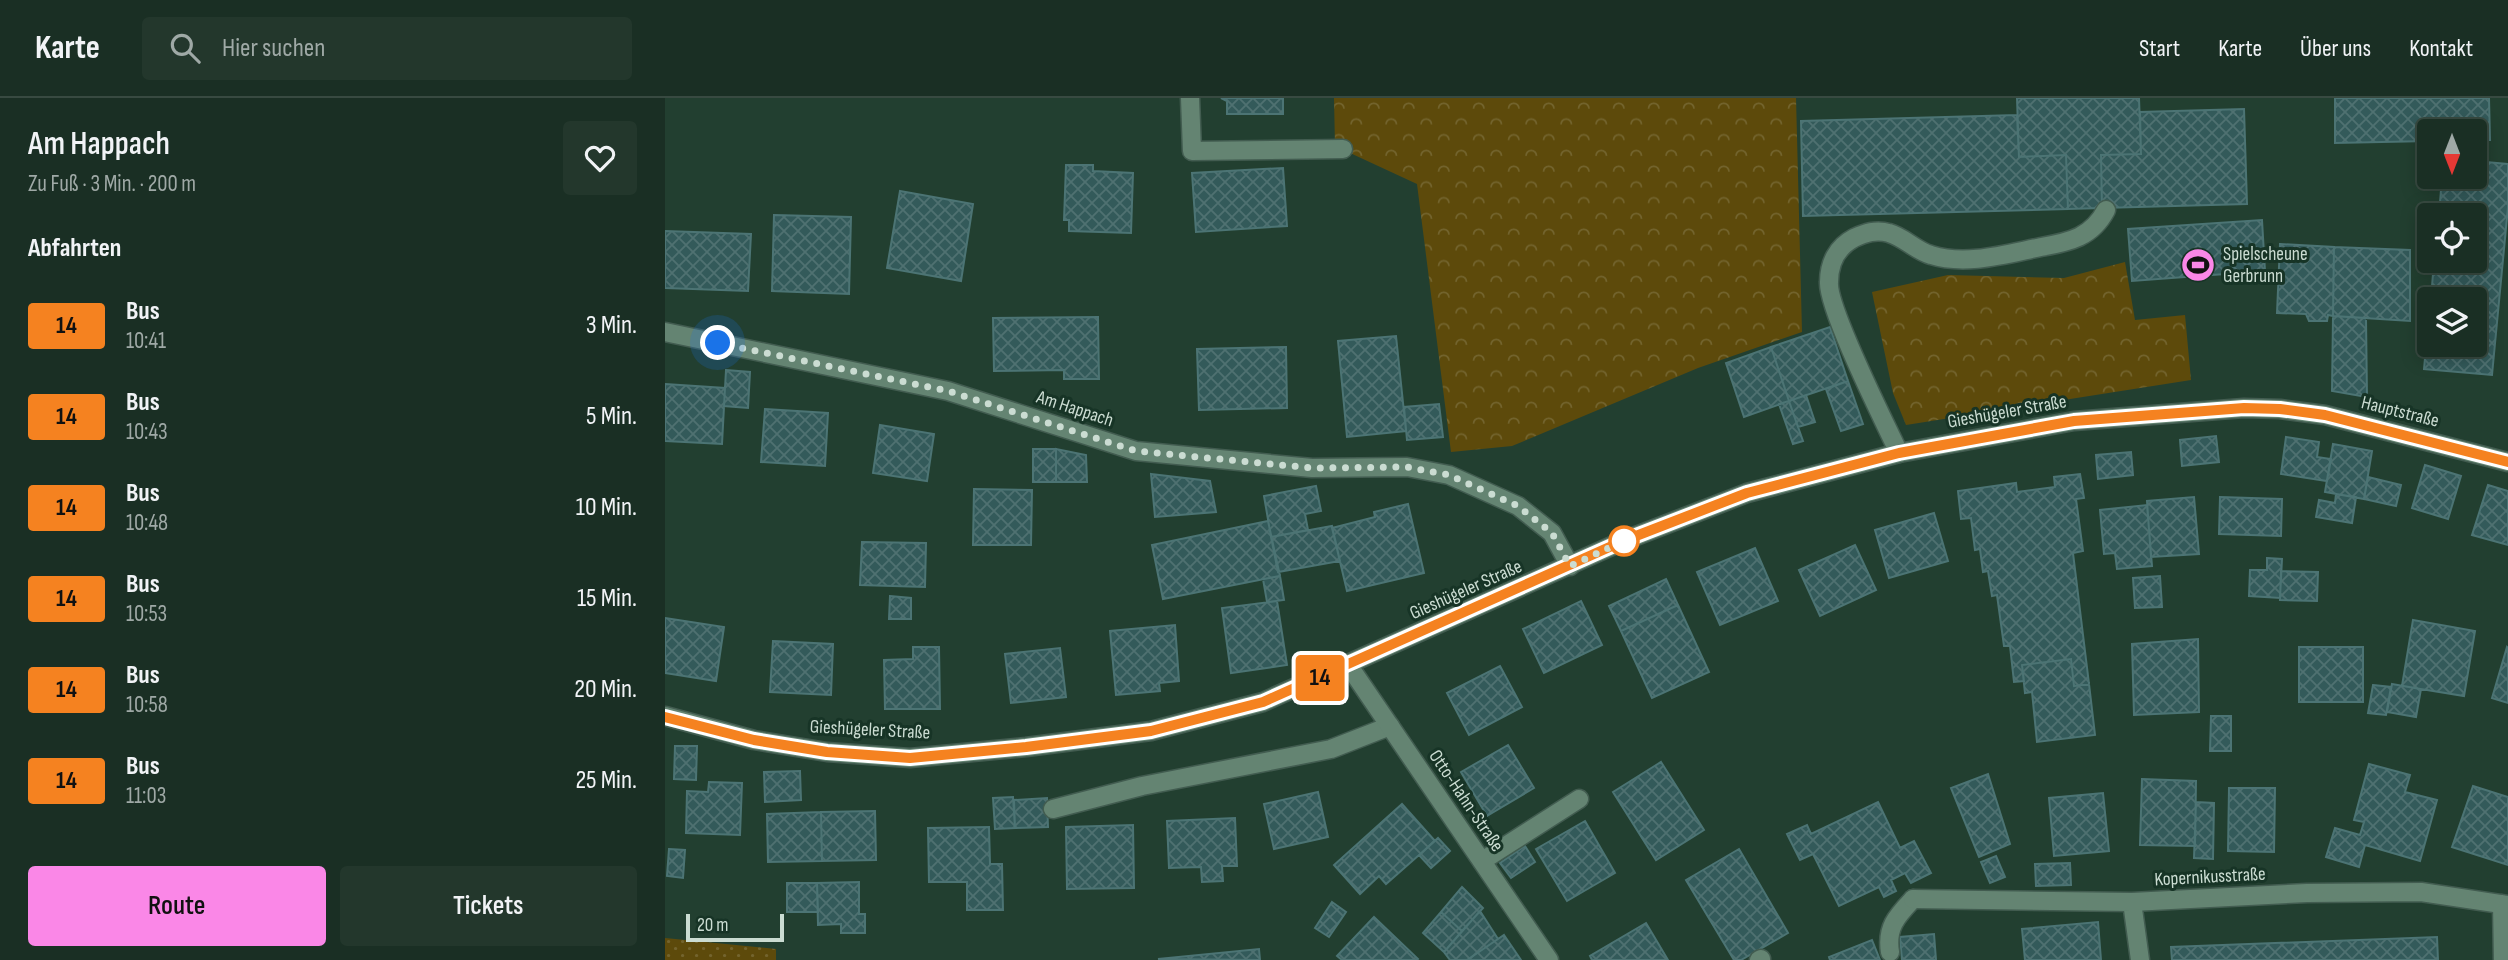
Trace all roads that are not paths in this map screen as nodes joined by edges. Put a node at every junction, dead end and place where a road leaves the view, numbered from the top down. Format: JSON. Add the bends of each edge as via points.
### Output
{"nodes":[{"id":1,"x":1190,"y":98,"type":"edge"},
{"id":2,"x":1343,"y":149,"type":"dead end"},
{"id":3,"x":2106,"y":210,"type":"dead end"},
{"id":4,"x":665,"y":332,"type":"edge"},
{"id":5,"x":2280,"y":409,"type":"joint"},
{"id":6,"x":1899,"y":453,"type":"junction"},
{"id":7,"x":2508,"y":462,"type":"edge"},
{"id":8,"x":1570,"y":566,"type":"junction"},
{"id":9,"x":1349,"y":666,"type":"junction"},
{"id":10,"x":665,"y":716,"type":"edge"},
{"id":11,"x":1390,"y":726,"type":"junction"},
{"id":12,"x":1579,"y":799,"type":"dead end"},
{"id":13,"x":1053,"y":809,"type":"dead end"},
{"id":14,"x":1482,"y":861,"type":"junction"},
{"id":15,"x":2132,"y":902,"type":"junction"},
{"id":16,"x":2505,"y":904,"type":"edge"},
{"id":17,"x":1890,"y":952,"type":"dead end"},
{"id":18,"x":1549,"y":960,"type":"edge"},
{"id":19,"x":2140,"y":960,"type":"edge"},
{"id":20,"x":2503,"y":960,"type":"edge"}],
"edges":[{"from":1,"to":2,"type":"street","via":[[1192,151]]},
{"from":3,"to":6,"type":"street","via":[[2097,226],[2083,237],[1993,256],[1952,260],[1928,255],[1889,233],[1867,232],[1842,244],[1828,284]]},
{"from":4,"to":8,"type":"street","name":"Am Happach","via":[[948,391],[1136,451],[1312,468],[1407,467],[1449,475],[1518,506],[1552,533]]},
{"from":5,"to":6,"type":"street","name":"Gieshügeler Straße","via":[[2074,421]]},
{"from":5,"to":7,"type":"street","name":"Hauptstraße","via":[[2325,415]]},
{"from":6,"to":8,"type":"street","name":"Gieshügeler Straße","via":[[1747,493]]},
{"from":8,"to":9,"type":"street","name":"Gieshügeler Straße"},
{"from":9,"to":10,"type":"street","name":"Gieshügeler Straße","via":[[1263,702],[1151,731],[910,758],[767,742]]},
{"from":9,"to":11,"type":"street","name":"Otto-Hahn-Straße"},
{"from":11,"to":13,"type":"street","via":[[1331,749],[1142,786]]},
{"from":11,"to":14,"type":"street","name":"Otto-Hahn-Straße"},
{"from":12,"to":14,"type":"street"},
{"from":14,"to":18,"type":"street","name":"Otto-Hahn-Straße"},
{"from":15,"to":16,"type":"street","name":"Kopernikusstraße","via":[[2307,892],[2421,892]]},
{"from":15,"to":17,"type":"street","name":"Kopernikusstraße","via":[[1913,899],[1893,919]]},
{"from":15,"to":19,"type":"street"},
{"from":16,"to":20,"type":"street"}]}
